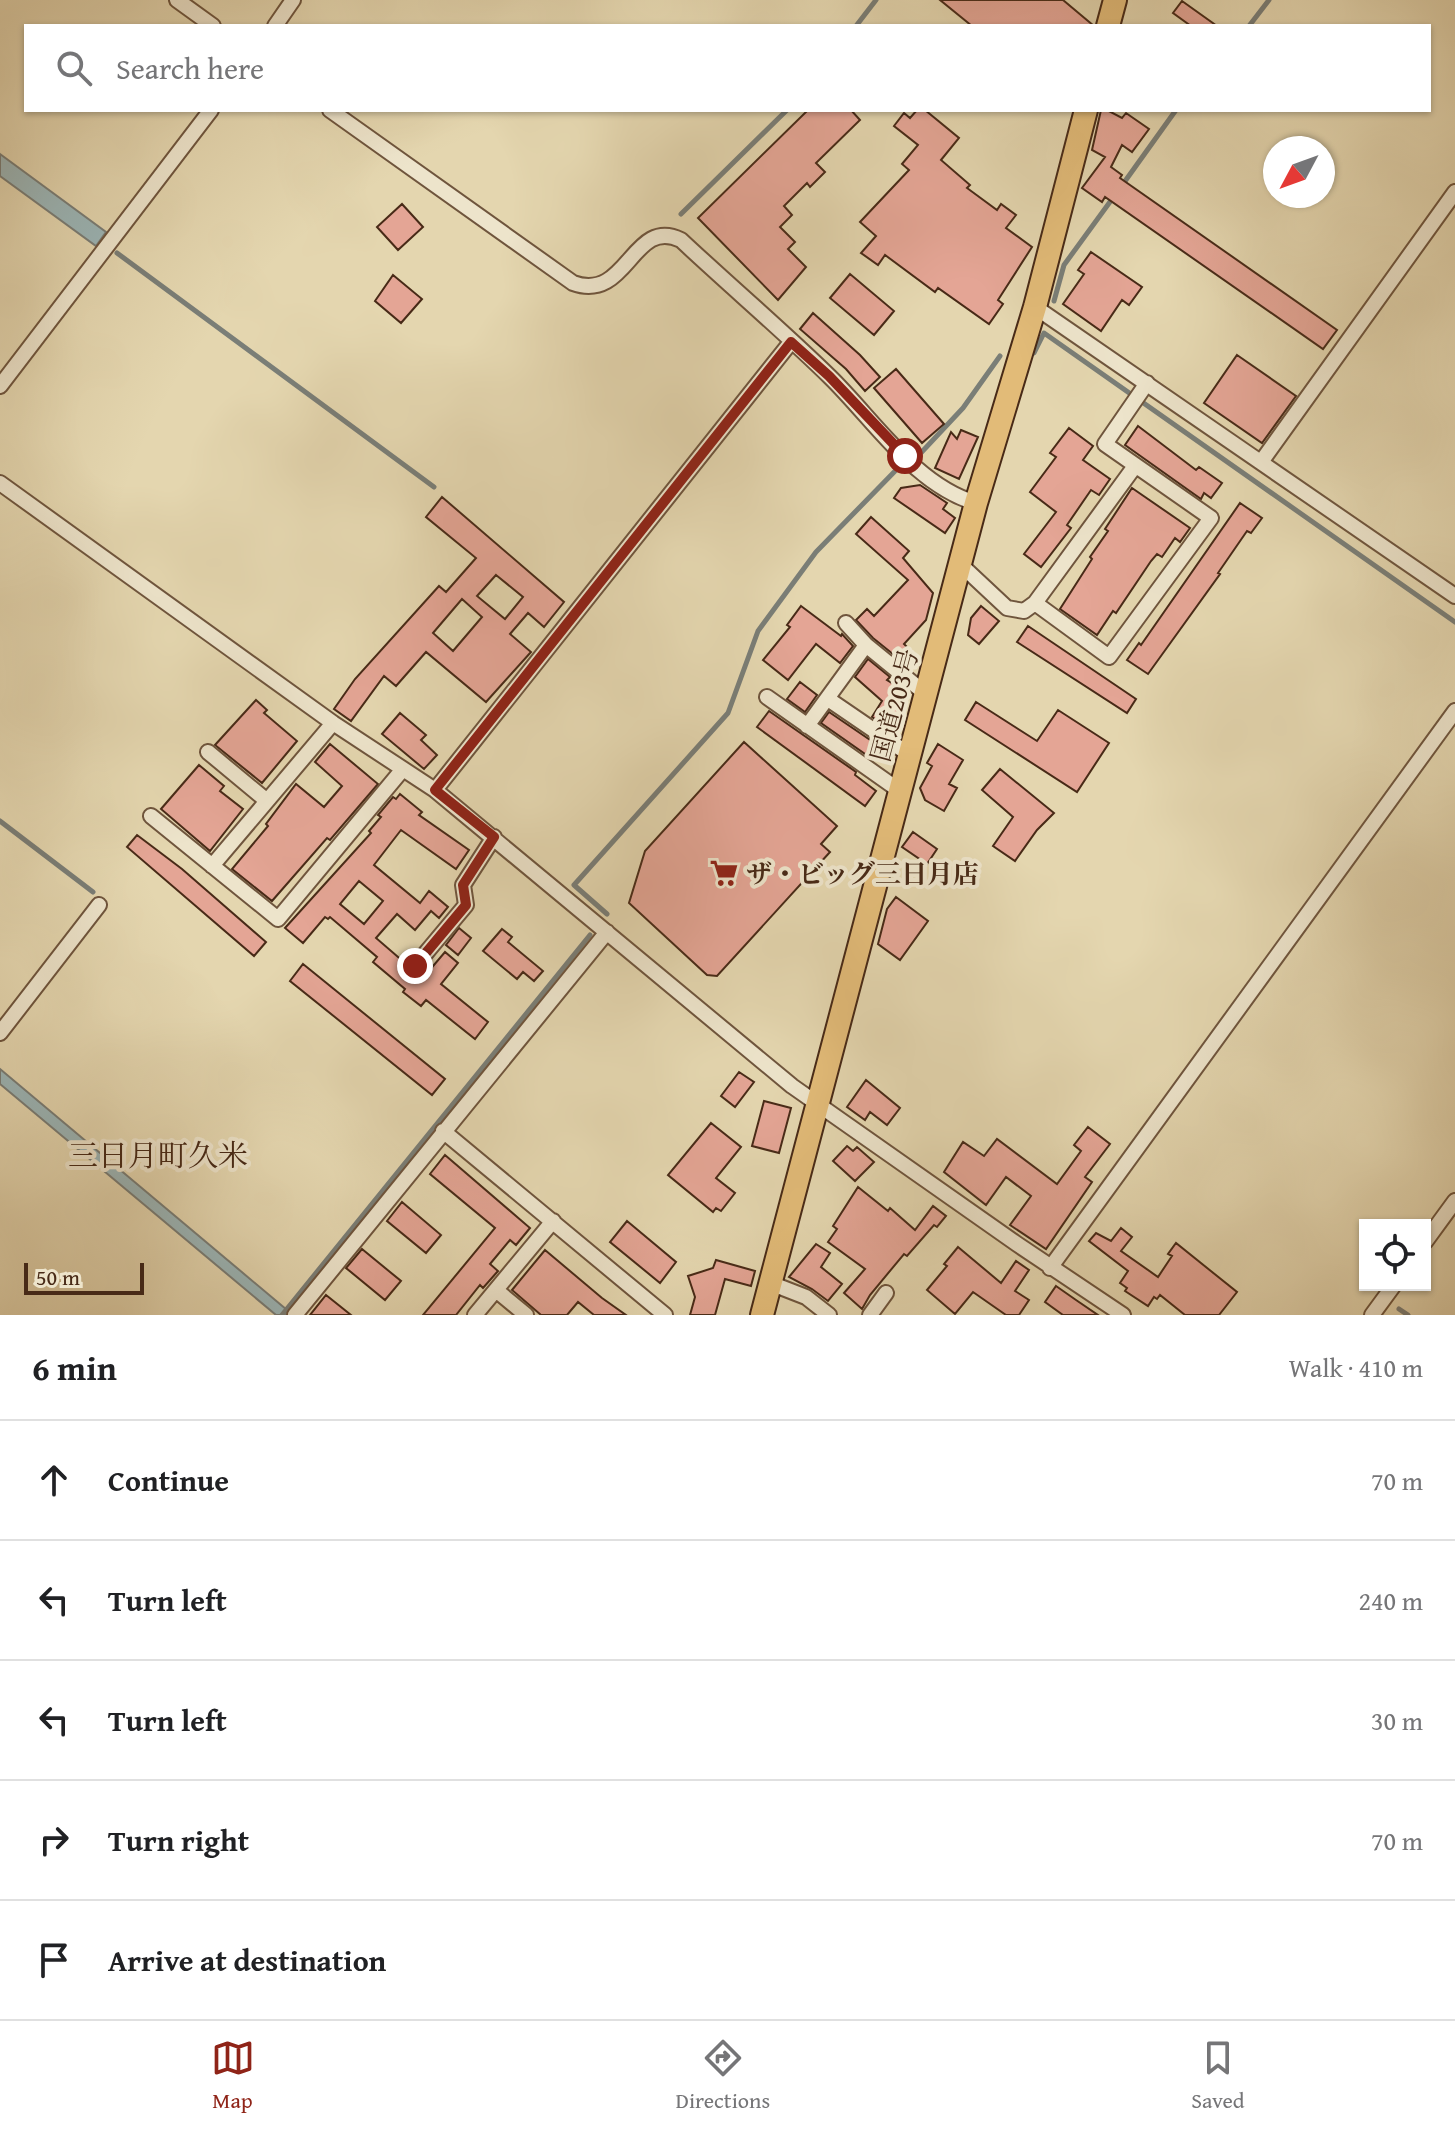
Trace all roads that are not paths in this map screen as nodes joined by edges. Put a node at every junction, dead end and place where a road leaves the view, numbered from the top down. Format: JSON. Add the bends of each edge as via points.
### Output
{"nodes":[{"id":1,"x":177,"y":0,"type":"edge"},
{"id":2,"x":293,"y":0,"type":"edge"},
{"id":3,"x":1115,"y":0,"type":"edge"},
{"id":4,"x":210,"y":24,"type":"edge"},
{"id":5,"x":276,"y":24,"type":"edge"},
{"id":6,"x":1109,"y":24,"type":"edge"},
{"id":7,"x":209,"y":112,"type":"edge"},
{"id":8,"x":333,"y":112,"type":"edge"},
{"id":9,"x":1085,"y":112,"type":"edge"},
{"id":10,"x":1455,"y":192,"type":"edge"},
{"id":11,"x":1035,"y":307,"type":"junction"},
{"id":12,"x":791,"y":342,"type":"junction"},
{"id":13,"x":1147,"y":383,"type":"junction"},
{"id":14,"x":0,"y":386,"type":"edge"},
{"id":15,"x":1261,"y":462,"type":"junction"},
{"id":16,"x":1135,"y":466,"type":"junction"},
{"id":17,"x":0,"y":483,"type":"edge"},
{"id":18,"x":976,"y":503,"type":"junction"},
{"id":19,"x":960,"y":564,"type":"junction"},
{"id":20,"x":1455,"y":596,"type":"edge"},
{"id":21,"x":1035,"y":603,"type":"junction"},
{"id":22,"x":846,"y":623,"type":"dead end"},
{"id":23,"x":866,"y":645,"type":"junction"},
{"id":24,"x":926,"y":694,"type":"junction"},
{"id":25,"x":767,"y":697,"type":"dead end"},
{"id":26,"x":828,"y":699,"type":"junction"},
{"id":27,"x":1455,"y":711,"type":"edge"},
{"id":28,"x":333,"y":723,"type":"junction"},
{"id":29,"x":807,"y":726,"type":"junction"},
{"id":30,"x":208,"y":752,"type":"dead end"},
{"id":31,"x":910,"y":755,"type":"junction"},
{"id":32,"x":403,"y":769,"type":"junction"},
{"id":33,"x":435,"y":790,"type":"junction"},
{"id":34,"x":900,"y":791,"type":"junction"},
{"id":35,"x":267,"y":801,"type":"junction"},
{"id":36,"x":151,"y":816,"type":"dead end"},
{"id":37,"x":494,"y":837,"type":"junction"},
{"id":38,"x":212,"y":866,"type":"junction"},
{"id":39,"x":99,"y":905,"type":"dead end"},
{"id":40,"x":607,"y":932,"type":"junction"},
{"id":41,"x":415,"y":966,"type":"dead end"},
{"id":42,"x":0,"y":1033,"type":"edge"},
{"id":43,"x":818,"y":1103,"type":"junction"},
{"id":44,"x":443,"y":1131,"type":"junction"},
{"id":45,"x":1455,"y":1201,"type":"edge"},
{"id":46,"x":553,"y":1221,"type":"junction"},
{"id":47,"x":1431,"y":1234,"type":"edge"},
{"id":48,"x":1050,"y":1268,"type":"junction"},
{"id":49,"x":770,"y":1283,"type":"junction"},
{"id":50,"x":496,"y":1290,"type":"junction"},
{"id":51,"x":1390,"y":1291,"type":"edge"},
{"id":52,"x":886,"y":1293,"type":"dead end"},
{"id":53,"x":298,"y":1312,"type":"edge"},
{"id":54,"x":475,"y":1315,"type":"edge"},
{"id":55,"x":526,"y":1315,"type":"edge"},
{"id":56,"x":665,"y":1315,"type":"edge"},
{"id":57,"x":762,"y":1315,"type":"edge"},
{"id":58,"x":829,"y":1315,"type":"edge"},
{"id":59,"x":870,"y":1315,"type":"edge"},
{"id":60,"x":1123,"y":1315,"type":"edge"},
{"id":61,"x":1372,"y":1315,"type":"edge"}],
"edges":[{"from":1,"to":4,"type":"street"},
{"from":2,"to":5,"type":"street"},
{"from":3,"to":6,"type":"highway"},
{"from":7,"to":14,"type":"street"},
{"from":8,"to":12,"type":"street","via":[[573,283],[599,286],[646,243],[672,235]]},
{"from":9,"to":11,"type":"highway","name":"国道203号"},
{"from":10,"to":15,"type":"street"},
{"from":11,"to":13,"type":"street"},
{"from":11,"to":18,"type":"highway","name":"国道203号"},
{"from":12,"to":18,"type":"street","via":[[909,460],[957,497]]},
{"from":12,"to":33,"type":"street"},
{"from":13,"to":15,"type":"street"},
{"from":13,"to":16,"type":"street","via":[[1105,444]]},
{"from":15,"to":20,"type":"street"},
{"from":16,"to":21,"type":"street"},
{"from":16,"to":21,"type":"street","via":[[1211,518],[1128,632],[1109,657]]},
{"from":17,"to":28,"type":"street"},
{"from":18,"to":19,"type":"highway","name":"国道203号"},
{"from":19,"to":21,"type":"street","via":[[1007,608],[1024,611]]},
{"from":19,"to":24,"type":"highway","name":"国道203号"},
{"from":22,"to":23,"type":"street"},
{"from":23,"to":24,"type":"street"},
{"from":23,"to":26,"type":"street"},
{"from":24,"to":31,"type":"highway","name":"国道203号"},
{"from":25,"to":29,"type":"street"},
{"from":26,"to":29,"type":"street"},
{"from":26,"to":31,"type":"street"},
{"from":27,"to":48,"type":"street"},
{"from":28,"to":32,"type":"street"},
{"from":28,"to":35,"type":"street"},
{"from":29,"to":34,"type":"street"},
{"from":30,"to":35,"type":"street"},
{"from":31,"to":34,"type":"highway","name":"国道203号"},
{"from":32,"to":33,"type":"street"},
{"from":32,"to":38,"type":"street","via":[[278,919]]},
{"from":33,"to":37,"type":"street"},
{"from":34,"to":43,"type":"highway","name":"国道203号"},
{"from":35,"to":38,"type":"street"},
{"from":36,"to":38,"type":"street"},
{"from":37,"to":40,"type":"street"},
{"from":37,"to":41,"type":"street","via":[[463,885],[466,905]]},
{"from":39,"to":42,"type":"street"},
{"from":40,"to":43,"type":"street"},
{"from":40,"to":44,"type":"street"},
{"from":43,"to":48,"type":"street"},
{"from":43,"to":49,"type":"highway","name":"国道203号"},
{"from":44,"to":46,"type":"street"},
{"from":44,"to":53,"type":"street"},
{"from":45,"to":47,"type":"street"},
{"from":46,"to":50,"type":"street"},
{"from":46,"to":56,"type":"street"},
{"from":48,"to":60,"type":"street"},
{"from":49,"to":57,"type":"highway","name":"国道203号"},
{"from":49,"to":58,"type":"street","via":[[806,1297]]},
{"from":50,"to":54,"type":"street"},
{"from":50,"to":55,"type":"street"},
{"from":51,"to":61,"type":"street"},
{"from":52,"to":59,"type":"street"}]}
